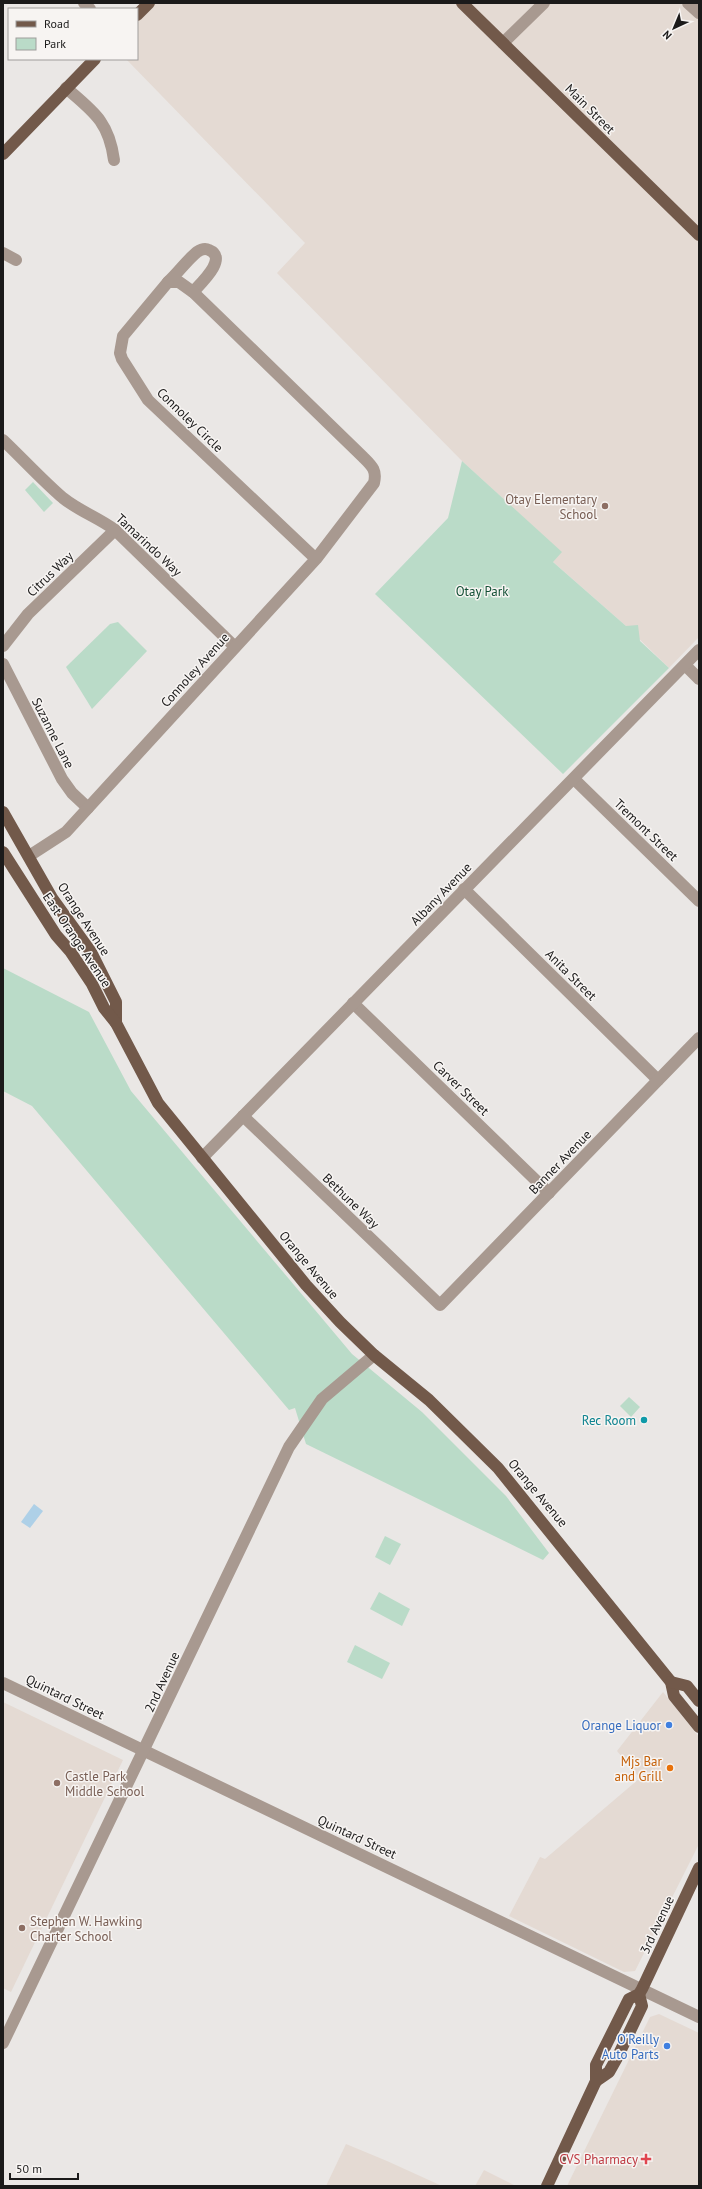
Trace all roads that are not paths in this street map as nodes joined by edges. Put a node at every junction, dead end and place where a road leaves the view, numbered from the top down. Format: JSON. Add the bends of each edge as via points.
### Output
{"nodes":[{"id":1,"x":149,"y":3,"type":"edge"},
{"id":2,"x":462,"y":3,"type":"edge"},
{"id":3,"x":544,"y":3,"type":"edge"},
{"id":4,"x":688,"y":3,"type":"edge"},
{"id":5,"x":699,"y":13,"type":"edge"},
{"id":6,"x":138,"y":14,"type":"edge"},
{"id":7,"x":503,"y":43,"type":"junction"},
{"id":8,"x":94,"y":60,"type":"edge"},
{"id":9,"x":66,"y":88,"type":"junction"},
{"id":10,"x":3,"y":154,"type":"edge"},
{"id":11,"x":114,"y":160,"type":"dead end"},
{"id":12,"x":699,"y":236,"type":"edge"},
{"id":13,"x":3,"y":253,"type":"edge"},
{"id":14,"x":16,"y":260,"type":"dead end"},
{"id":15,"x":168,"y":282,"type":"junction"},
{"id":16,"x":193,"y":292,"type":"junction"},
{"id":17,"x":3,"y":440,"type":"edge"},
{"id":18,"x":115,"y":530,"type":"junction"},
{"id":19,"x":316,"y":559,"type":"junction"},
{"id":20,"x":4,"y":643,"type":"edge"},
{"id":21,"x":235,"y":647,"type":"junction"},
{"id":22,"x":699,"y":650,"type":"edge"},
{"id":23,"x":3,"y":664,"type":"edge"},
{"id":24,"x":685,"y":665,"type":"junction"},
{"id":25,"x":699,"y":679,"type":"edge"},
{"id":26,"x":574,"y":779,"type":"junction"},
{"id":27,"x":88,"y":808,"type":"junction"},
{"id":28,"x":3,"y":812,"type":"edge"},
{"id":29,"x":3,"y":852,"type":"edge"},
{"id":30,"x":29,"y":856,"type":"junction"},
{"id":31,"x":11,"y":866,"type":"junction"},
{"id":32,"x":464,"y":889,"type":"junction"},
{"id":33,"x":699,"y":901,"type":"edge"},
{"id":34,"x":353,"y":1003,"type":"junction"},
{"id":35,"x":116,"y":1024,"type":"junction"},
{"id":36,"x":699,"y":1038,"type":"edge"},
{"id":37,"x":658,"y":1080,"type":"junction"},
{"id":38,"x":243,"y":1116,"type":"junction"},
{"id":39,"x":202,"y":1158,"type":"junction"},
{"id":40,"x":549,"y":1193,"type":"junction"},
{"id":41,"x":440,"y":1305,"type":"joint"},
{"id":42,"x":374,"y":1355,"type":"junction"},
{"id":43,"x":671,"y":1682,"type":"junction"},
{"id":44,"x":3,"y":1683,"type":"edge"},
{"id":45,"x":699,"y":1701,"type":"edge"},
{"id":46,"x":699,"y":1727,"type":"edge"},
{"id":47,"x":145,"y":1751,"type":"junction"},
{"id":48,"x":699,"y":1868,"type":"edge"},
{"id":49,"x":641,"y":1991,"type":"junction"},
{"id":50,"x":699,"y":2017,"type":"edge"},
{"id":51,"x":3,"y":2043,"type":"edge"},
{"id":52,"x":547,"y":2186,"type":"edge"}],
"edges":[{"from":1,"to":6,"type":"main road"},
{"from":2,"to":7,"type":"main road","name":"Main Street"},
{"from":3,"to":7,"type":"street"},
{"from":4,"to":5,"type":"street"},
{"from":7,"to":12,"type":"main road","name":"Main Street"},
{"from":8,"to":9,"type":"main road"},
{"from":9,"to":10,"type":"main road"},
{"from":9,"to":11,"type":"street","via":[[102,123],[111,139]]},
{"from":13,"to":14,"type":"street"},
{"from":15,"to":16,"type":"street","via":[[179,282]]},
{"from":15,"to":16,"type":"street","name":"Connoley Circle","via":[[197,252],[210,250],[216,257],[216,264]]},
{"from":15,"to":19,"type":"street","name":"Connoley Circle","via":[[123,336],[120,352],[122,359],[148,400]]},
{"from":16,"to":19,"type":"street","name":"Connoley Avenue","via":[[373,466],[375,475],[369,490]]},
{"from":17,"to":18,"type":"street","name":"Tamarindo Way","via":[[63,498]]},
{"from":18,"to":20,"type":"street","name":"Citrus Way","via":[[28,614]]},
{"from":18,"to":21,"type":"street","name":"Tamarindo Way"},
{"from":19,"to":21,"type":"street","name":"Connoley Avenue"},
{"from":21,"to":27,"type":"street","name":"Connoley Avenue"},
{"from":22,"to":24,"type":"street","name":"Albany Avenue"},
{"from":23,"to":27,"type":"street","name":"Suzanne Lane","via":[[62,779]]},
{"from":24,"to":25,"type":"street"},
{"from":24,"to":26,"type":"street","name":"Albany Avenue"},
{"from":26,"to":32,"type":"street","name":"Albany Avenue"},
{"from":26,"to":33,"type":"street","name":"Tremont Street"},
{"from":27,"to":30,"type":"street","name":"Connoley Avenue","via":[[66,832]]},
{"from":28,"to":30,"type":"main road","name":"Orange Avenue"},
{"from":29,"to":31,"type":"main road","name":"East Orange Avenue"},
{"from":30,"to":31,"type":"main road"},
{"from":30,"to":35,"type":"main road","name":"Orange Avenue","via":[[52,898],[91,952],[116,1002]]},
{"from":31,"to":35,"type":"main road","name":"East Orange Avenue","via":[[92,984],[104,1008]]},
{"from":32,"to":34,"type":"street","name":"Albany Avenue","via":[[409,949]]},
{"from":32,"to":37,"type":"street","name":"Anita Street"},
{"from":34,"to":38,"type":"street","name":"Albany Avenue"},
{"from":34,"to":40,"type":"street","name":"Carver Street"},
{"from":35,"to":39,"type":"main road","name":"Orange Avenue","via":[[158,1103]]},
{"from":36,"to":37,"type":"street","name":"Banner Avenue"},
{"from":37,"to":40,"type":"street","name":"Banner Avenue"},
{"from":38,"to":39,"type":"street","name":"Albany Avenue"},
{"from":38,"to":41,"type":"street","name":"Bethune Way"},
{"from":39,"to":42,"type":"main road","name":"Orange Avenue","via":[[306,1285]]},
{"from":40,"to":41,"type":"street","name":"Banner Avenue"},
{"from":42,"to":43,"type":"main road","name":"Orange Avenue","via":[[429,1400],[498,1468]]},
{"from":42,"to":47,"type":"street","name":"2nd Avenue","via":[[322,1399],[289,1447]]},
{"from":43,"to":45,"type":"main road","via":[[687,1686]]},
{"from":43,"to":46,"type":"main road","name":"Orange Avenue","via":[[674,1696]]},
{"from":44,"to":47,"type":"street","name":"Quintard Street"},
{"from":47,"to":49,"type":"street","name":"Quintard Street"},
{"from":47,"to":51,"type":"street","name":"2nd Avenue"},
{"from":48,"to":49,"type":"main road","name":"3rd Avenue"},
{"from":49,"to":50,"type":"street","name":"Quintard Street"},
{"from":49,"to":52,"type":"main road","name":"3rd Avenue","via":[[642,2006],[618,2056],[609,2072],[596,2081]]}]}
